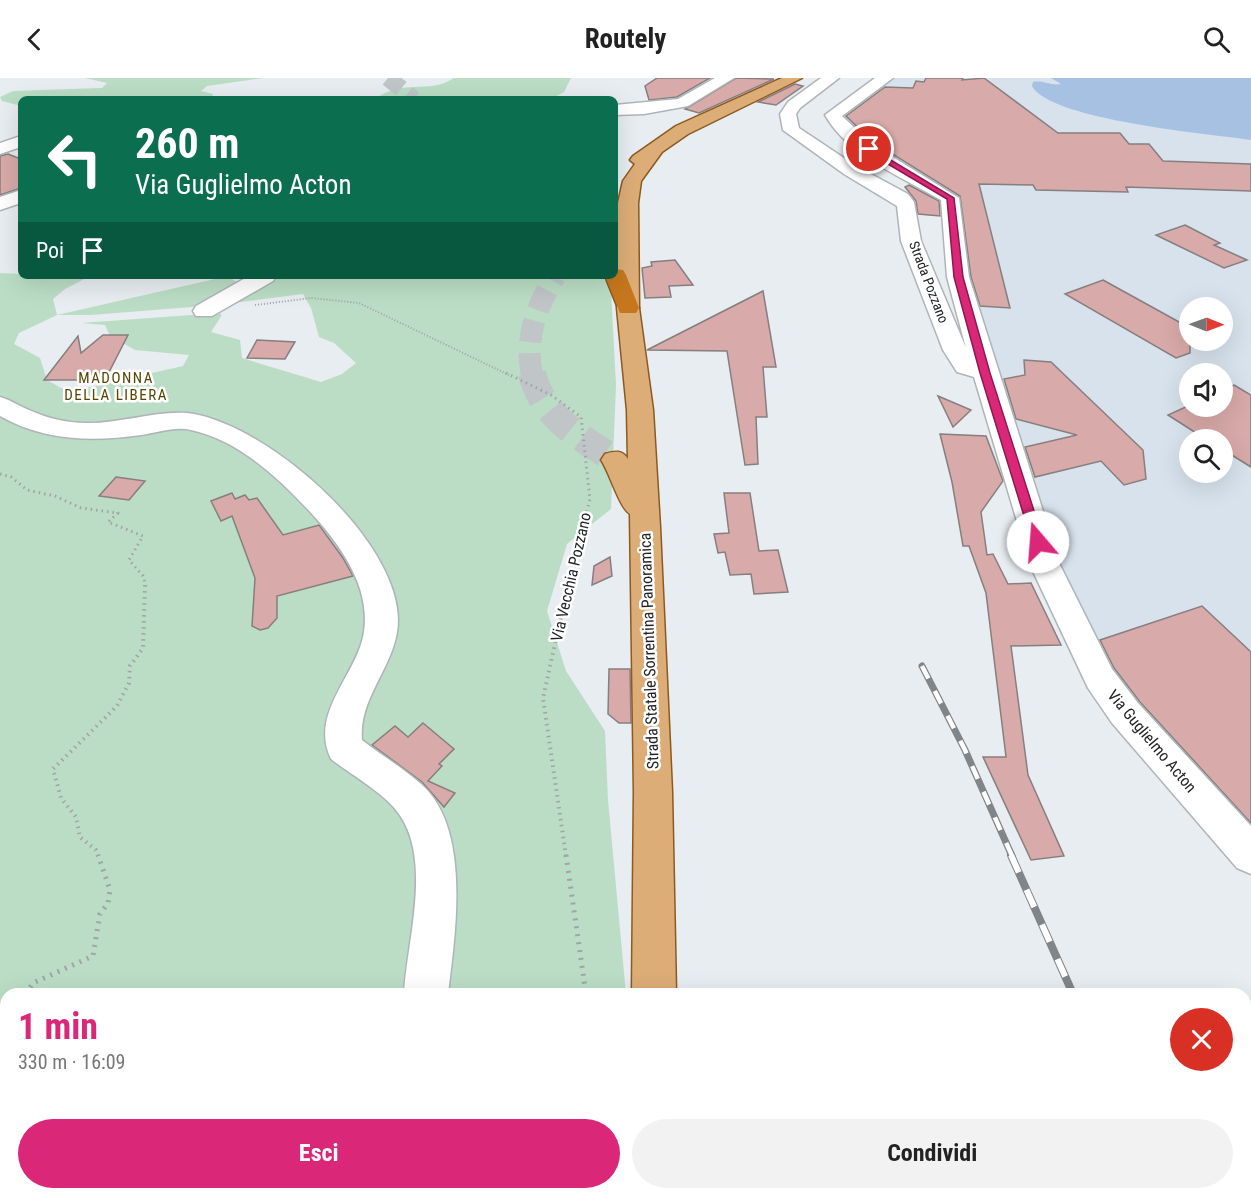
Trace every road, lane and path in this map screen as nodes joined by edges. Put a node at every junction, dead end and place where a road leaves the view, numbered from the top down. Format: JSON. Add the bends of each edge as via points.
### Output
{"nodes":[{"id":1,"x":726,"y":78,"type":"edge"},
{"id":2,"x":794,"y":78,"type":"edge"},
{"id":3,"x":831,"y":78,"type":"edge"},
{"id":4,"x":885,"y":78,"type":"edge"},
{"id":5,"x":618,"y":110,"type":"edge"},
{"id":6,"x":18,"y":127,"type":"edge"},
{"id":7,"x":0,"y":130,"type":"edge"},
{"id":8,"x":18,"y":142,"type":"edge"},
{"id":9,"x":657,"y":147,"type":"junction"},
{"id":10,"x":0,"y":149,"type":"edge"},
{"id":11,"x":618,"y":185,"type":"edge"},
{"id":12,"x":18,"y":197,"type":"edge"},
{"id":13,"x":0,"y":204,"type":"edge"},
{"id":14,"x":249,"y":279,"type":"edge"},
{"id":15,"x":617,"y":279,"type":"edge"},
{"id":16,"x":628,"y":309,"type":"junction"},
{"id":17,"x":204,"y":311,"type":"joint"},
{"id":18,"x":985,"y":373,"type":"junction"},
{"id":19,"x":0,"y":405,"type":"edge"},
{"id":20,"x":615,"y":460,"type":"tunnel mouth"},
{"id":21,"x":0,"y":474,"type":"edge"},
{"id":22,"x":645,"y":527,"type":"junction"},
{"id":23,"x":1251,"y":855,"type":"edge"},
{"id":24,"x":30,"y":988,"type":"edge"},
{"id":25,"x":427,"y":988,"type":"edge"},
{"id":26,"x":585,"y":988,"type":"edge"},
{"id":27,"x":654,"y":988,"type":"edge"}],
"edges":[{"from":1,"to":5,"type":"street","via":[[682,103]]},
{"from":2,"to":9,"type":"main road","via":[[682,130]]},
{"from":3,"to":18,"type":"street","name":"Strada Pozzano","via":[[794,105],[788,114],[791,130],[850,170],[891,191],[907,206],[911,241],[955,350],[966,367]]},
{"from":4,"to":18,"type":"street","name":"Via Guglielmo Acton","via":[[845,104],[833,115],[835,122],[869,149],[950,198],[958,277]]},
{"from":6,"to":7,"type":"street"},
{"from":8,"to":10,"type":"street"},
{"from":9,"to":11,"type":"main road","via":[[635,163]]},
{"from":9,"to":16,"type":"main road","name":"Strada Statale Sorrentina Panoramica","via":[[639,170],[629,193]]},
{"from":12,"to":13,"type":"street"},
{"from":14,"to":17,"type":"street"},
{"from":15,"to":16,"type":"highway"},
{"from":16,"to":22,"type":"main road","name":"Strada Statale Sorrentina Panoramica","via":[[640,410]]},
{"from":17,"to":26,"type":"path","name":"Via Vecchia Pozzano","via":[[311,298],[359,303],[551,395],[581,417],[590,499],[574,551],[543,698]]},
{"from":18,"to":23,"type":"street","name":"Via Guglielmo Acton","via":[[1046,565],[1100,678],[1125,713]]},
{"from":19,"to":25,"type":"street","via":[[16,416],[88,434],[193,422],[242,440],[296,480],[352,540],[373,577],[383,621],[379,644],[345,715],[341,734],[344,748],[409,797],[429,827],[437,871]]},
{"from":20,"to":22,"type":"main road"},
{"from":21,"to":24,"type":"path","via":[[27,490],[55,496],[81,508],[118,513],[108,522],[143,536],[129,560],[143,576],[147,591],[143,648],[130,666],[125,691],[103,721],[53,769],[61,798],[76,818],[80,837],[96,850],[110,890],[108,903],[100,914],[93,956],[33,983]]},
{"from":22,"to":27,"type":"main road","name":"Strada Statale Sorrentina Panoramica"}]}
